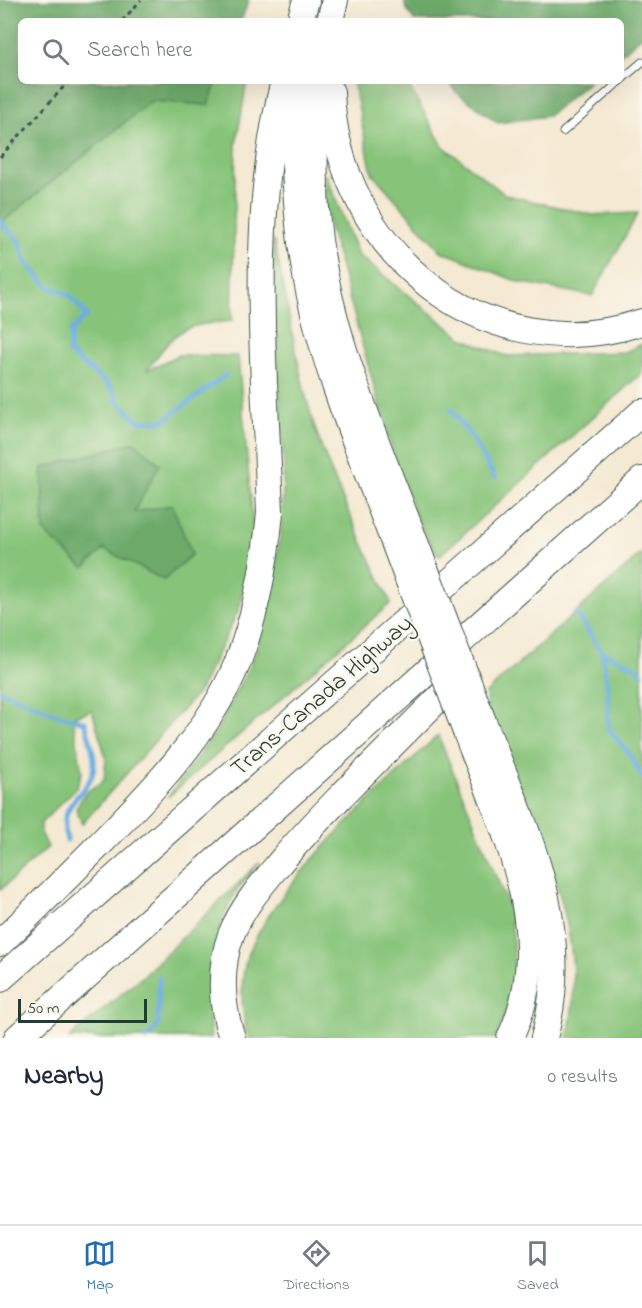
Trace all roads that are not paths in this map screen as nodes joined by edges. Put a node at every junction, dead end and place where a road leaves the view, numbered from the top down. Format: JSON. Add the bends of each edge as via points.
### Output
{"nodes":[{"id":1,"x":306,"y":0,"type":"edge"},
{"id":2,"x":335,"y":0,"type":"edge"},
{"id":3,"x":301,"y":18,"type":"edge"},
{"id":4,"x":331,"y":18,"type":"edge"},
{"id":5,"x":642,"y":62,"type":"edge"},
{"id":6,"x":624,"y":78,"type":"edge"},
{"id":7,"x":283,"y":84,"type":"edge"},
{"id":8,"x":295,"y":84,"type":"edge"},
{"id":9,"x":318,"y":84,"type":"edge"},
{"id":10,"x":330,"y":84,"type":"edge"},
{"id":11,"x":618,"y":84,"type":"edge"},
{"id":12,"x":563,"y":132,"type":"dead end"},
{"id":13,"x":642,"y":322,"type":"edge"},
{"id":14,"x":642,"y":412,"type":"edge"},
{"id":15,"x":642,"y":480,"type":"edge"},
{"id":16,"x":401,"y":533,"type":"junction"},
{"id":17,"x":515,"y":594,"type":"junction"},
{"id":18,"x":475,"y":728,"type":"junction"},
{"id":19,"x":0,"y":943,"type":"edge"},
{"id":20,"x":0,"y":978,"type":"edge"},
{"id":21,"x":18,"y":1038,"type":"edge"},
{"id":22,"x":232,"y":1038,"type":"edge"},
{"id":23,"x":510,"y":1038,"type":"edge"},
{"id":24,"x":544,"y":1038,"type":"edge"}],
"edges":[{"from":1,"to":3,"type":"highway"},
{"from":2,"to":4,"type":"highway"},
{"from":5,"to":6,"type":"lane"},
{"from":7,"to":19,"type":"highway","via":[[264,224],[270,513],[266,559],[237,664],[172,767]]},
{"from":8,"to":16,"type":"highway","via":[[298,215],[307,281],[346,416]]},
{"from":9,"to":16,"type":"highway","via":[[316,210],[322,259]]},
{"from":10,"to":13,"type":"highway","via":[[336,144],[358,202],[386,245],[410,272],[485,317],[538,332],[595,333]]},
{"from":11,"to":12,"type":"lane"},
{"from":14,"to":20,"type":"highway","name":"Trans-Canada Highway"},
{"from":15,"to":17,"type":"highway"},
{"from":16,"to":18,"type":"highway","bridge":true},
{"from":17,"to":21,"type":"highway"},
{"from":17,"to":22,"type":"highway","via":[[443,694],[298,841],[244,909],[231,936],[225,963],[224,1006]]},
{"from":18,"to":23,"type":"highway","via":[[528,916],[530,974]]},
{"from":18,"to":24,"type":"highway","via":[[536,859],[550,915],[556,968]]}]}
